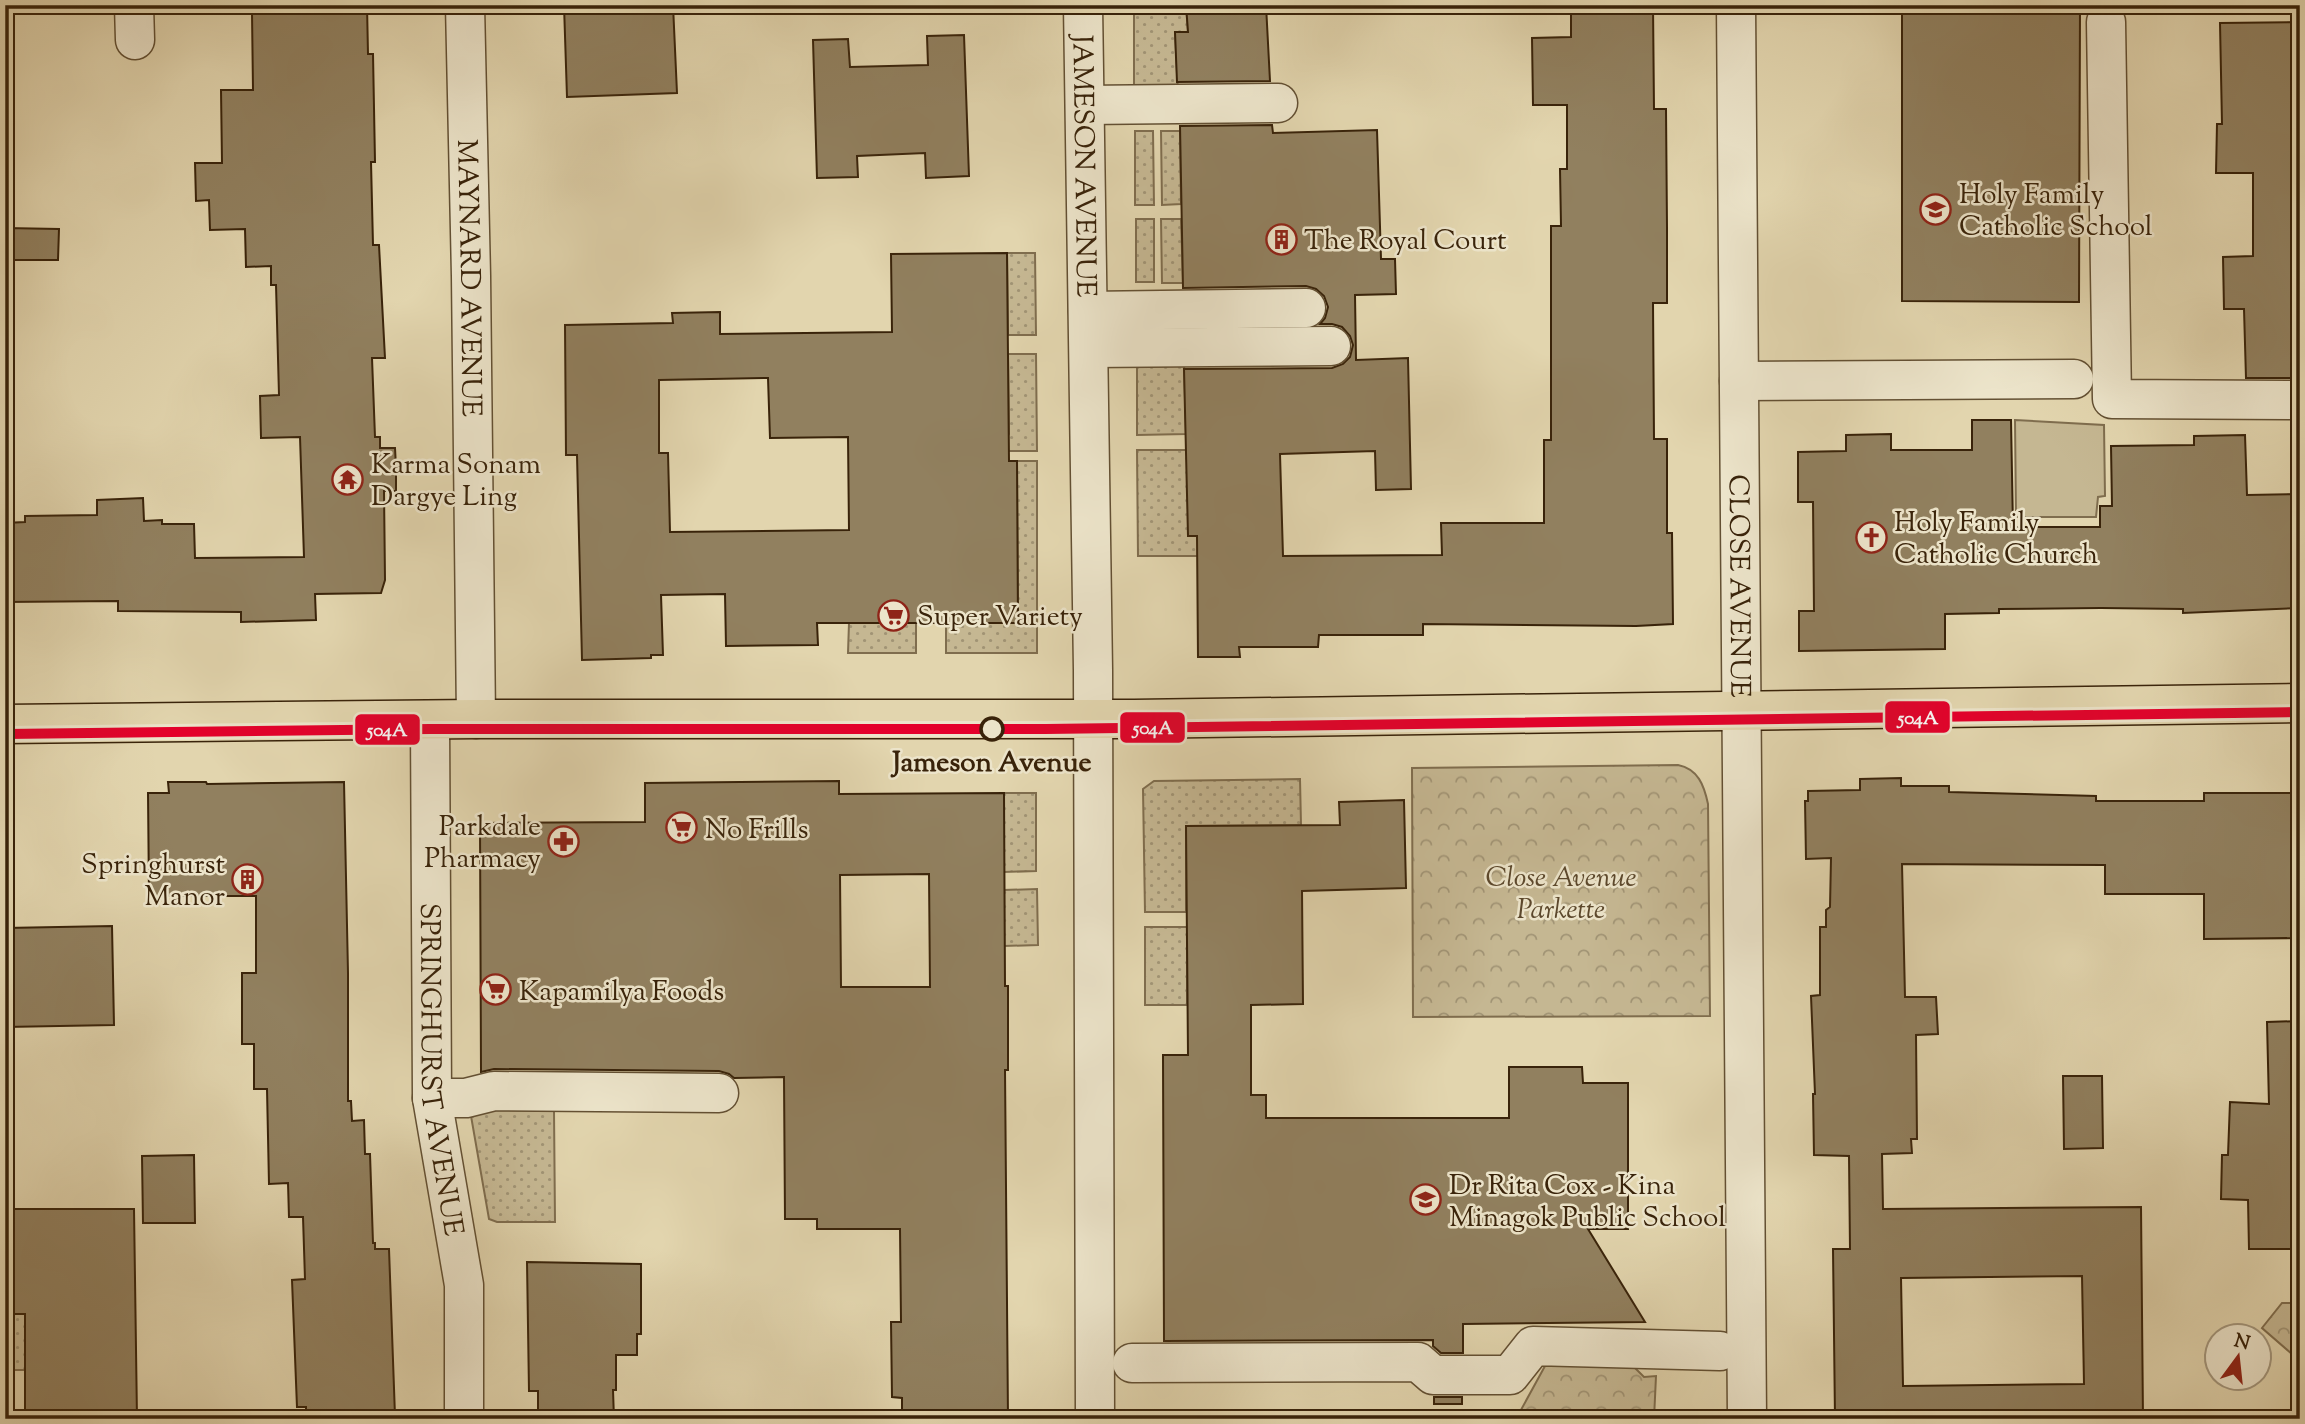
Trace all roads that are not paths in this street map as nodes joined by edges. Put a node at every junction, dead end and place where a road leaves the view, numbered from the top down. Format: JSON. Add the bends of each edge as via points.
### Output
{"nodes":[{"id":1,"x":465,"y":5,"type":"edge"},
{"id":2,"x":1083,"y":5,"type":"edge"},
{"id":3,"x":1736,"y":5,"type":"edge"},
{"id":4,"x":2106,"y":22,"type":"dead end"},
{"id":5,"x":1278,"y":103,"type":"dead end"},
{"id":6,"x":1085,"y":105,"type":"junction"},
{"id":7,"x":1306,"y":308,"type":"dead end"},
{"id":8,"x":1088,"y":330,"type":"junction"},
{"id":9,"x":1331,"y":346,"type":"dead end"},
{"id":10,"x":2074,"y":379,"type":"dead end"},
{"id":11,"x":1739,"y":381,"type":"junction"},
{"id":12,"x":2300,"y":400,"type":"edge"},
{"id":13,"x":2300,"y":703,"type":"edge"},
{"id":14,"x":1741,"y":711,"type":"junction"},
{"id":15,"x":477,"y":719,"type":"junction"},
{"id":16,"x":1092,"y":719,"type":"junction"},
{"id":17,"x":430,"y":720,"type":"junction"},
{"id":18,"x":5,"y":724,"type":"edge"},
{"id":19,"x":719,"y":1093,"type":"dead end"},
{"id":20,"x":432,"y":1098,"type":"junction"},
{"id":21,"x":1720,"y":1351,"type":"dead end"},
{"id":22,"x":1132,"y":1363,"type":"dead end"},
{"id":23,"x":464,"y":1419,"type":"edge"},
{"id":24,"x":1095,"y":1419,"type":"edge"},
{"id":25,"x":1747,"y":1419,"type":"edge"}],
"edges":[{"from":1,"to":15,"type":"street","name":"MAYNARD AVENUE"},
{"from":2,"to":6,"type":"street","name":"JAMESON AVENUE"},
{"from":3,"to":11,"type":"street","name":"CLOSE AVENUE"},
{"from":4,"to":12,"type":"street","via":[[2112,399]]},
{"from":5,"to":6,"type":"street"},
{"from":6,"to":8,"type":"street","name":"JAMESON AVENUE"},
{"from":7,"to":8,"type":"street"},
{"from":8,"to":9,"type":"street"},
{"from":8,"to":16,"type":"street","name":"JAMESON AVENUE"},
{"from":10,"to":11,"type":"street"},
{"from":11,"to":14,"type":"street","name":"CLOSE AVENUE"},
{"from":13,"to":14,"type":"main road"},
{"from":14,"to":16,"type":"main road"},
{"from":14,"to":25,"type":"street","name":"CLOSE AVENUE"},
{"from":15,"to":16,"type":"main road"},
{"from":15,"to":17,"type":"main road"},
{"from":16,"to":24,"type":"street","name":"JAMESON AVENUE"},
{"from":17,"to":18,"type":"main road"},
{"from":17,"to":20,"type":"street","name":"SPRINGHURST AVENUE"},
{"from":19,"to":20,"type":"street","via":[[494,1091],[466,1098]]},
{"from":20,"to":23,"type":"street","name":"SPRINGHURST AVENUE","via":[[464,1285]]},
{"from":21,"to":22,"type":"street","via":[[1533,1346],[1510,1376],[1433,1375],[1418,1362]]}]}
